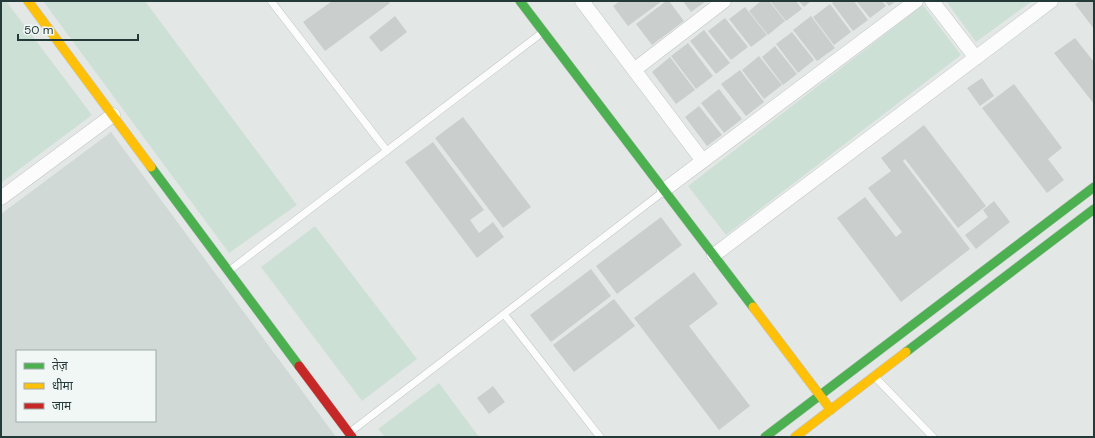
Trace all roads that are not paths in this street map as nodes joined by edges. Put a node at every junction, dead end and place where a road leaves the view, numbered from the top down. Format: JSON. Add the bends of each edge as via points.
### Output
{"nodes":[{"id":1,"x":28,"y":1,"type":"edge"},
{"id":2,"x":271,"y":1,"type":"edge"},
{"id":3,"x":520,"y":1,"type":"edge"},
{"id":4,"x":582,"y":1,"type":"edge"},
{"id":5,"x":724,"y":1,"type":"edge"},
{"id":6,"x":916,"y":1,"type":"edge"},
{"id":7,"x":932,"y":1,"type":"edge"},
{"id":8,"x":1052,"y":1,"type":"edge"},
{"id":9,"x":544,"y":32,"type":"junction"},
{"id":10,"x":976,"y":58,"type":"junction"},
{"id":11,"x":634,"y":70,"type":"junction"},
{"id":12,"x":113,"y":115,"type":"junction"},
{"id":13,"x":387,"y":151,"type":"junction"},
{"id":14,"x":704,"y":161,"type":"junction"},
{"id":15,"x":1094,"y":187,"type":"edge"},
{"id":16,"x":664,"y":190,"type":"junction"},
{"id":17,"x":1,"y":198,"type":"edge"},
{"id":18,"x":1094,"y":209,"type":"edge"},
{"id":19,"x":714,"y":255,"type":"junction"},
{"id":20,"x":228,"y":271,"type":"junction"},
{"id":21,"x":504,"y":314,"type":"junction"},
{"id":22,"x":875,"y":376,"type":"junction"},
{"id":23,"x":820,"y":395,"type":"junction"},
{"id":24,"x":831,"y":410,"type":"junction"},
{"id":25,"x":776,"y":434,"type":"edge"},
{"id":26,"x":350,"y":435,"type":"edge"},
{"id":27,"x":600,"y":437,"type":"edge"},
{"id":28,"x":764,"y":437,"type":"edge"},
{"id":29,"x":795,"y":437,"type":"edge"},
{"id":30,"x":933,"y":437,"type":"edge"}],
"edges":[{"from":1,"to":12,"type":"street"},
{"from":2,"to":13,"type":"lane"},
{"from":3,"to":9,"type":"street"},
{"from":4,"to":11,"type":"street"},
{"from":5,"to":11,"type":"street"},
{"from":6,"to":14,"type":"street"},
{"from":7,"to":10,"type":"street"},
{"from":8,"to":10,"type":"street"},
{"from":9,"to":13,"type":"lane"},
{"from":9,"to":16,"type":"street"},
{"from":10,"to":19,"type":"street"},
{"from":11,"to":14,"type":"street"},
{"from":12,"to":17,"type":"street"},
{"from":12,"to":20,"type":"street"},
{"from":13,"to":20,"type":"lane"},
{"from":14,"to":16,"type":"street"},
{"from":15,"to":23,"type":"street"},
{"from":16,"to":19,"type":"street"},
{"from":16,"to":21,"type":"lane"},
{"from":18,"to":22,"type":"street"},
{"from":19,"to":23,"type":"street"},
{"from":20,"to":26,"type":"street"},
{"from":21,"to":26,"type":"lane"},
{"from":21,"to":27,"type":"lane"},
{"from":22,"to":24,"type":"street"},
{"from":22,"to":30,"type":"lane"},
{"from":23,"to":24,"type":"street"},
{"from":23,"to":25,"type":"street"},
{"from":24,"to":29,"type":"street"},
{"from":25,"to":28,"type":"street"}]}
